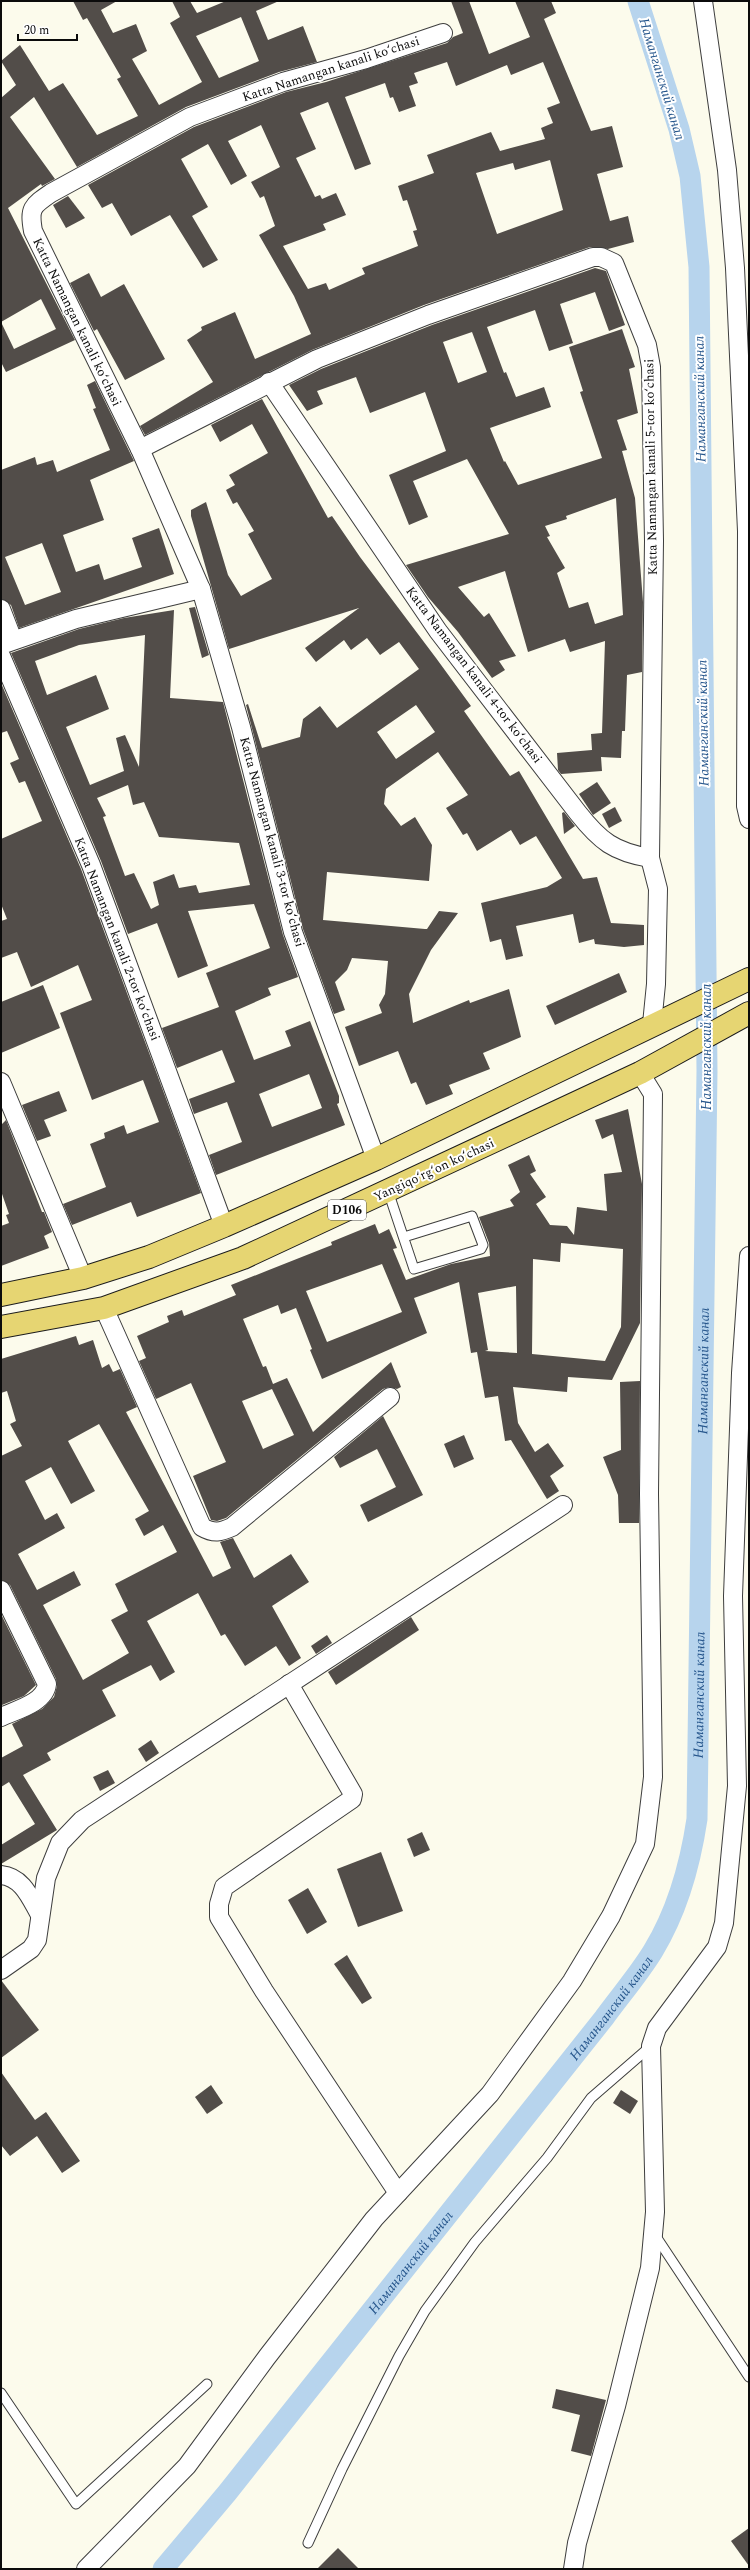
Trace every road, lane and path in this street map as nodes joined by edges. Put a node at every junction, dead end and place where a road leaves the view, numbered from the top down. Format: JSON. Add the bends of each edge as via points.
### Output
{"nodes":[{"id":1,"x":703,"y":1,"type":"edge"},
{"id":2,"x":443,"y":33,"type":"dead end"},
{"id":3,"x":269,"y":382,"type":"junction"},
{"id":4,"x":140,"y":449,"type":"junction"},
{"id":5,"x":201,"y":589,"type":"junction"},
{"id":6,"x":1,"y":609,"type":"edge"},
{"id":7,"x":7,"y":643,"type":"edge"},
{"id":8,"x":1,"y":656,"type":"edge"},
{"id":9,"x":749,"y":819,"type":"edge"},
{"id":10,"x":650,"y":858,"type":"junction"},
{"id":11,"x":749,"y":979,"type":"edge"},
{"id":12,"x":749,"y":1013,"type":"edge"},
{"id":13,"x":652,"y":1024,"type":"junction"},
{"id":14,"x":640,"y":1073,"type":"junction"},
{"id":15,"x":1,"y":1082,"type":"edge"},
{"id":16,"x":376,"y":1159,"type":"junction"},
{"id":17,"x":388,"y":1191,"type":"junction"},
{"id":18,"x":224,"y":1226,"type":"junction"},
{"id":19,"x":404,"y":1237,"type":"junction"},
{"id":20,"x":749,"y":1256,"type":"edge"},
{"id":21,"x":83,"y":1278,"type":"junction"},
{"id":22,"x":1,"y":1295,"type":"edge"},
{"id":23,"x":104,"y":1308,"type":"junction"},
{"id":24,"x":1,"y":1327,"type":"edge"},
{"id":25,"x":390,"y":1397,"type":"dead end"},
{"id":26,"x":563,"y":1506,"type":"dead end"},
{"id":27,"x":1,"y":1590,"type":"edge"},
{"id":28,"x":289,"y":1684,"type":"junction"},
{"id":29,"x":1,"y":1717,"type":"edge"},
{"id":30,"x":1,"y":1875,"type":"edge"},
{"id":31,"x":39,"y":1913,"type":"junction"},
{"id":32,"x":1,"y":1970,"type":"edge"},
{"id":33,"x":651,"y":2046,"type":"junction"},
{"id":34,"x":398,"y":2193,"type":"junction"},
{"id":35,"x":654,"y":2234,"type":"junction"},
{"id":36,"x":749,"y":2377,"type":"edge"},
{"id":37,"x":206,"y":2384,"type":"dead end"},
{"id":38,"x":1,"y":2393,"type":"edge"},
{"id":39,"x":308,"y":2543,"type":"dead end"},
{"id":40,"x":86,"y":2569,"type":"edge"},
{"id":41,"x":573,"y":2569,"type":"edge"}],
"edges":[{"from":1,"to":9,"type":"street","via":[[727,170],[735,268],[747,531],[746,806]]},
{"from":2,"to":4,"type":"street","name":"Katta Namangan kanali koʻchasi","via":[[366,59],[283,82],[190,117],[51,193],[34,205],[30,214],[32,231]]},
{"from":3,"to":4,"type":"street","name":"Katta Namangan kanali 5-tor koʻchasi"},
{"from":3,"to":10,"type":"street","name":"Katta Namangan kanali 4-tor koʻchasi","via":[[438,631],[578,813],[595,834],[618,850]]},
{"from":3,"to":10,"type":"street","name":"Katta Namangan kanali 5-tor koʻchasi","via":[[317,359],[428,315],[586,260],[601,257],[614,263],[647,346],[651,367],[654,541]]},
{"from":4,"to":5,"type":"street","name":"Katta Namangan kanali koʻchasi"},
{"from":5,"to":7,"type":"street","via":[[76,618]]},
{"from":5,"to":16,"type":"street","name":"Katta Namangan kanali 3-tor koʻchasi","via":[[241,728],[293,932]]},
{"from":6,"to":7,"type":"street"},
{"from":8,"to":18,"type":"street","name":"Katta Namangan kanali 2-tor koʻchasi","via":[[91,865]]},
{"from":10,"to":13,"type":"street","name":"Katta Namangan kanali 5-tor koʻchasi","via":[[658,889],[656,984]]},
{"from":11,"to":13,"type":"main road","number":"D106"},
{"from":12,"to":14,"type":"main road","name":"Yangiqoʻrgʻon koʻchasi","number":"D106"},
{"from":13,"to":16,"type":"main road","number":"D106"},
{"from":14,"to":17,"type":"main road","name":"Yangiqoʻrgʻon koʻchasi","number":"D106"},
{"from":14,"to":34,"type":"street","via":[[653,1094],[649,1494],[653,1777],[645,1844],[611,1916],[572,1981],[490,2094]]},
{"from":15,"to":21,"type":"street"},
{"from":16,"to":18,"type":"main road","number":"D106"},
{"from":17,"to":19,"type":"lane"},
{"from":17,"to":23,"type":"main road","name":"Yangiqoʻrgʻon koʻchasi","number":"D106","via":[[243,1258]]},
{"from":18,"to":21,"type":"main road","number":"D106","via":[[149,1257]]},
{"from":19,"to":19,"type":"lane","via":[[414,1269],[481,1249],[483,1245],[472,1216]]},
{"from":20,"to":33,"type":"street","via":[[741,1373],[733,1596],[737,1786],[724,1923],[717,1947],[658,2028]]},
{"from":21,"to":22,"type":"main road","number":"D106"},
{"from":23,"to":24,"type":"main road","name":"Yangiqoʻrgʻon koʻchasi","number":"D106"},
{"from":23,"to":25,"type":"street","via":[[202,1527],[210,1532],[221,1532],[232,1527]]},
{"from":26,"to":28,"type":"street"},
{"from":27,"to":29,"type":"street","via":[[47,1684],[44,1694],[38,1700]]},
{"from":28,"to":31,"type":"street","via":[[82,1820],[60,1843],[46,1878]]},
{"from":28,"to":34,"type":"street","via":[[353,1794],[352,1799],[224,1887],[219,1904],[219,1917],[264,1991]]},
{"from":30,"to":31,"type":"street","via":[[9,1876],[24,1887]]},
{"from":31,"to":32,"type":"street","via":[[37,1940],[31,1949]]},
{"from":33,"to":35,"type":"street"},
{"from":33,"to":39,"type":"lane","via":[[591,2098],[547,2158],[475,2242],[425,2311],[392,2370]]},
{"from":34,"to":40,"type":"street","via":[[374,2219],[267,2357],[187,2466]]},
{"from":35,"to":36,"type":"lane"},
{"from":35,"to":41,"type":"street","via":[[650,2268],[616,2406],[577,2543]]},
{"from":37,"to":38,"type":"lane","via":[[76,2504]]}]}
